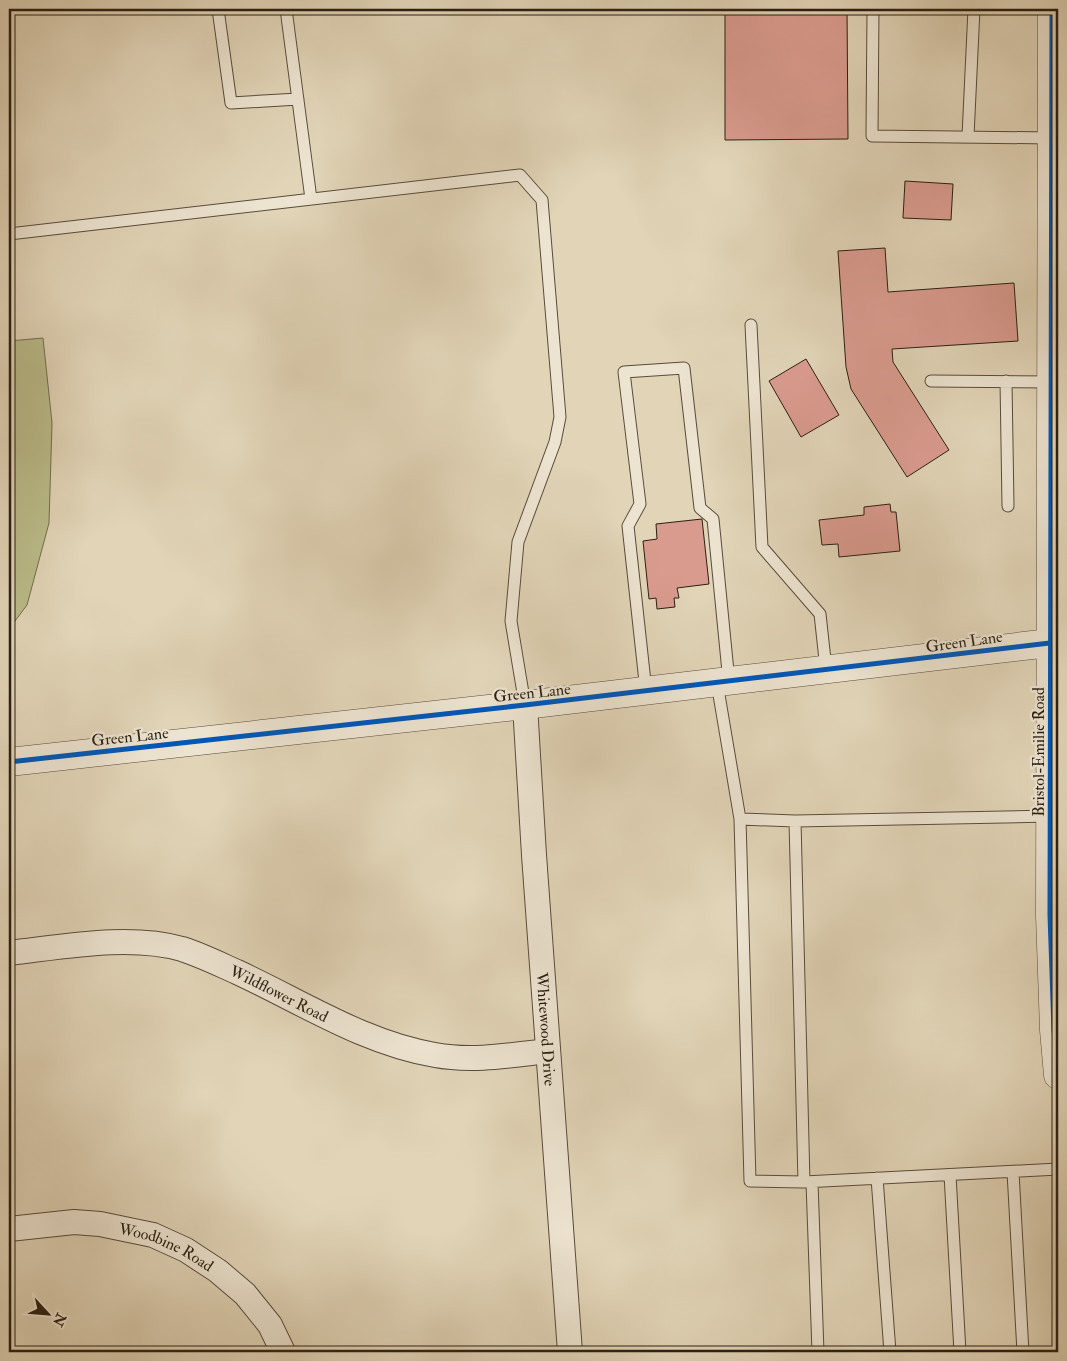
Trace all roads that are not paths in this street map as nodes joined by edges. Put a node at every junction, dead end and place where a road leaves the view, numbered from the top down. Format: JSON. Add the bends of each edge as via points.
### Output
{"nodes":[{"id":1,"x":218,"y":9,"type":"edge"},
{"id":2,"x":286,"y":9,"type":"edge"},
{"id":3,"x":873,"y":9,"type":"edge"},
{"id":4,"x":974,"y":9,"type":"edge"},
{"id":5,"x":1052,"y":9,"type":"edge"},
{"id":6,"x":298,"y":99,"type":"junction"},
{"id":7,"x":968,"y":136,"type":"junction"},
{"id":8,"x":1053,"y":138,"type":"junction"},
{"id":9,"x":311,"y":199,"type":"junction"},
{"id":10,"x":9,"y":234,"type":"edge"},
{"id":11,"x":1055,"y":282,"type":"edge"},
{"id":12,"x":751,"y":325,"type":"dead end"},
{"id":13,"x":931,"y":381,"type":"dead end"},
{"id":14,"x":1006,"y":382,"type":"junction"},
{"id":15,"x":1052,"y":382,"type":"junction"},
{"id":16,"x":1008,"y":506,"type":"dead end"},
{"id":17,"x":1055,"y":642,"type":"edge"},
{"id":18,"x":826,"y":671,"type":"junction"},
{"id":19,"x":723,"y":682,"type":"junction"},
{"id":20,"x":646,"y":691,"type":"junction"},
{"id":21,"x":525,"y":705,"type":"junction"},
{"id":22,"x":9,"y":762,"type":"edge"},
{"id":23,"x":740,"y":819,"type":"junction"},
{"id":24,"x":795,"y":821,"type":"junction"},
{"id":25,"x":1053,"y":831,"type":"edge"},
{"id":26,"x":9,"y":953,"type":"edge"},
{"id":27,"x":1055,"y":971,"type":"edge"},
{"id":28,"x":1056,"y":1030,"type":"edge"},
{"id":29,"x":548,"y":1051,"type":"junction"},
{"id":30,"x":1058,"y":1076,"type":"edge"},
{"id":31,"x":1058,"y":1169,"type":"edge"},
{"id":32,"x":1013,"y":1172,"type":"junction"},
{"id":33,"x":950,"y":1175,"type":"junction"},
{"id":34,"x":877,"y":1178,"type":"junction"},
{"id":35,"x":808,"y":1182,"type":"junction"},
{"id":36,"x":9,"y":1230,"type":"edge"},
{"id":37,"x":283,"y":1352,"type":"edge"},
{"id":38,"x":570,"y":1352,"type":"edge"},
{"id":39,"x":818,"y":1352,"type":"edge"},
{"id":40,"x":890,"y":1352,"type":"edge"},
{"id":41,"x":960,"y":1352,"type":"edge"},
{"id":42,"x":1023,"y":1352,"type":"edge"}],
"edges":[{"from":1,"to":6,"type":"lane","via":[[231,103]]},
{"from":2,"to":6,"type":"lane"},
{"from":3,"to":7,"type":"lane","via":[[872,136]]},
{"from":4,"to":7,"type":"lane"},
{"from":5,"to":8,"type":"street","name":"Bristol-Emilie Road"},
{"from":6,"to":9,"type":"lane"},
{"from":7,"to":8,"type":"lane"},
{"from":8,"to":11,"type":"street","name":"Bristol-Emilie Road"},
{"from":9,"to":10,"type":"lane"},
{"from":9,"to":21,"type":"lane","via":[[520,175],[542,200],[560,417],[555,442],[518,542],[511,621]]},
{"from":11,"to":15,"type":"street","name":"Bristol-Emilie Road"},
{"from":12,"to":18,"type":"lane","via":[[762,546],[820,614]]},
{"from":13,"to":14,"type":"lane"},
{"from":14,"to":15,"type":"lane"},
{"from":14,"to":16,"type":"lane"},
{"from":15,"to":17,"type":"street","name":"Bristol-Emilie Road"},
{"from":17,"to":18,"type":"street","name":"Green Lane"},
{"from":17,"to":25,"type":"street","name":"Bristol-Emilie Road"},
{"from":18,"to":19,"type":"street","name":"Green Lane"},
{"from":19,"to":20,"type":"street","name":"Green Lane"},
{"from":19,"to":20,"type":"lane","via":[[713,519],[700,508],[684,368],[624,372],[640,504],[628,526]]},
{"from":19,"to":23,"type":"lane"},
{"from":20,"to":21,"type":"street","name":"Green Lane"},
{"from":21,"to":22,"type":"street","name":"Green Lane"},
{"from":21,"to":29,"type":"street","name":"Whitewood Drive"},
{"from":23,"to":24,"type":"lane"},
{"from":23,"to":35,"type":"lane","via":[[750,1181]]},
{"from":24,"to":25,"type":"lane"},
{"from":24,"to":35,"type":"lane"},
{"from":25,"to":27,"type":"street","name":"Bristol-Emilie Road"},
{"from":26,"to":29,"type":"street","name":"Wildflower Road","via":[[105,942],[180,949],[215,962],[361,1033],[400,1048],[437,1056],[467,1057]]},
{"from":27,"to":28,"type":"street","name":"Bristol-Emilie Road"},
{"from":28,"to":30,"type":"street","name":"Bristol-Emilie Road"},
{"from":29,"to":38,"type":"street","name":"Whitewood Drive"},
{"from":31,"to":32,"type":"lane"},
{"from":32,"to":33,"type":"lane"},
{"from":32,"to":42,"type":"lane"},
{"from":33,"to":34,"type":"lane"},
{"from":33,"to":41,"type":"lane"},
{"from":34,"to":35,"type":"lane"},
{"from":34,"to":40,"type":"lane"},
{"from":35,"to":39,"type":"lane"},
{"from":36,"to":37,"type":"street","name":"Woodbine Road","via":[[74,1222],[153,1235],[186,1250],[245,1294],[270,1325]]}]}
